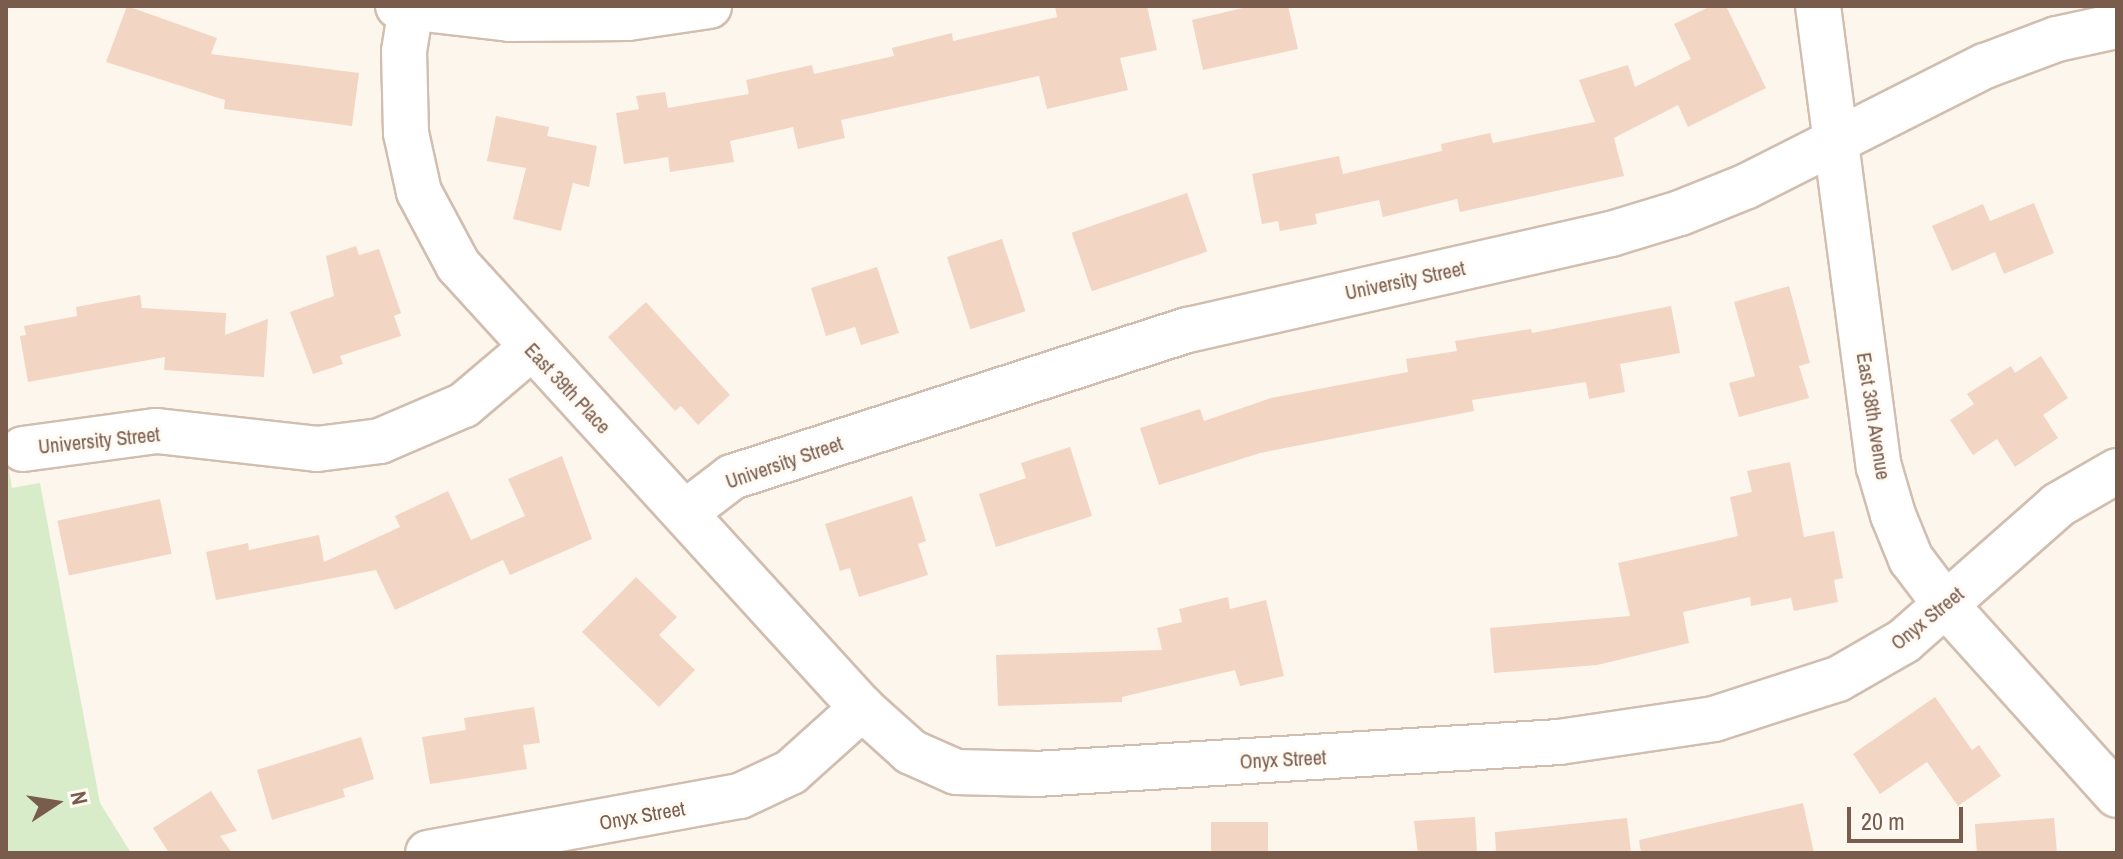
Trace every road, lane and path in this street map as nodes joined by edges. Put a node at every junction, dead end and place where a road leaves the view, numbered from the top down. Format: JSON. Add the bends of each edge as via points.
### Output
{"nodes":[{"id":1,"x":709,"y":6,"type":"edge"},
{"id":2,"x":1818,"y":6,"type":"edge"},
{"id":3,"x":405,"y":7,"type":"edge"},
{"id":4,"x":2117,"y":26,"type":"edge"},
{"id":5,"x":1837,"y":142,"type":"junction"},
{"id":6,"x":530,"y":349,"type":"junction"},
{"id":7,"x":23,"y":449,"type":"dead end"},
{"id":8,"x":2117,"y":471,"type":"edge"},
{"id":9,"x":686,"y":512,"type":"junction"},
{"id":10,"x":1945,"y":604,"type":"junction"},
{"id":11,"x":862,"y":708,"type":"junction"},
{"id":12,"x":2117,"y":795,"type":"edge"},
{"id":13,"x":428,"y":853,"type":"edge"}],
"edges":[{"from":1,"to":3,"type":"street","via":[[628,18],[510,19]]},
{"from":2,"to":5,"type":"street","name":"East 38th Avenue"},
{"from":3,"to":6,"type":"street","name":"East 39th Place","via":[[403,98],[419,192],[458,265]]},
{"from":4,"to":5,"type":"street","name":"University Street","via":[[2057,39],[1985,66]]},
{"from":5,"to":9,"type":"street","name":"University Street","via":[[1680,213],[1611,234],[1188,330],[732,477]]},
{"from":5,"to":10,"type":"street","name":"East 38th Avenue","via":[[1879,467],[1911,559]]},
{"from":6,"to":7,"type":"street","name":"University Street","via":[[464,405],[380,441],[317,449],[157,431]]},
{"from":6,"to":9,"type":"street","name":"East 39th Place"},
{"from":8,"to":10,"type":"street","name":"Onyx Street","via":[[2058,505]]},
{"from":9,"to":11,"type":"street","name":"East 39th Place"},
{"from":10,"to":11,"type":"street","name":"Onyx Street","via":[[1904,641],[1838,679],[1778,701],[1714,719],[1559,742],[982,775],[956,772],[911,752]]},
{"from":10,"to":12,"type":"street","name":"East 38th Avenue"},
{"from":11,"to":13,"type":"street","name":"Onyx Street","via":[[791,772],[740,796]]}]}
